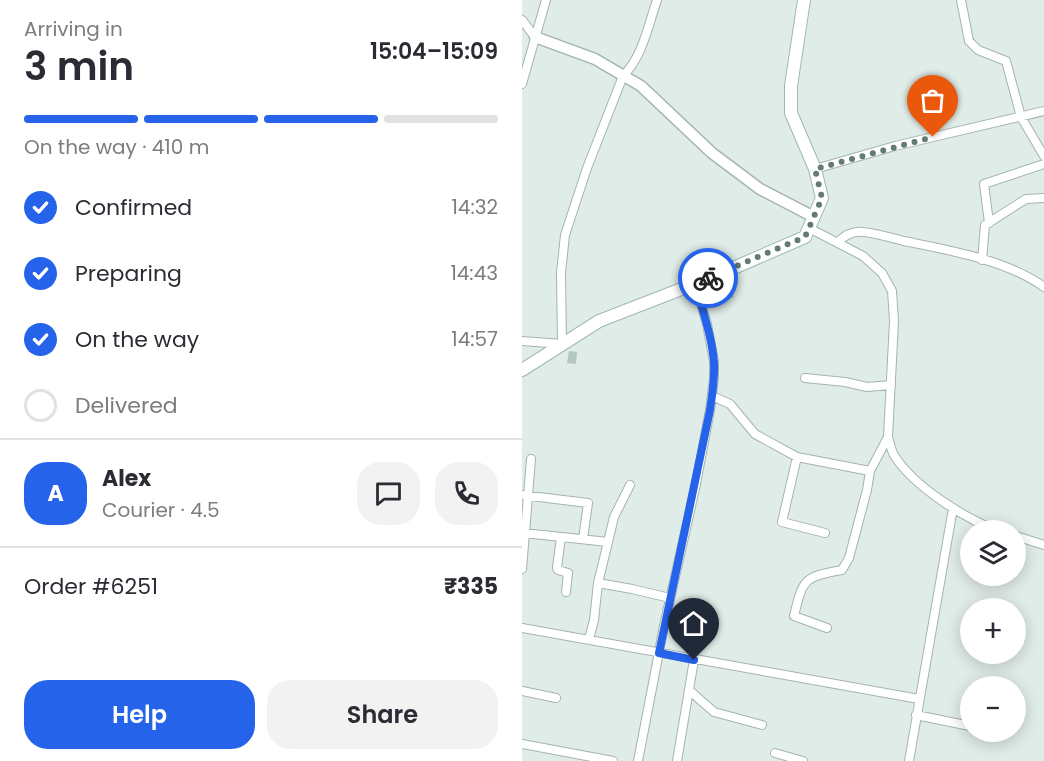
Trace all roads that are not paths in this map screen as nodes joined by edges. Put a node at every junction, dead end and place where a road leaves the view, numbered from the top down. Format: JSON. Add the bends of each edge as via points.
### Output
{"nodes":[{"id":1,"x":546,"y":0,"type":"edge"},
{"id":2,"x":657,"y":0,"type":"edge"},
{"id":3,"x":804,"y":0,"type":"edge"},
{"id":4,"x":961,"y":0,"type":"edge"},
{"id":5,"x":522,"y":20,"type":"edge"},
{"id":6,"x":535,"y":37,"type":"junction"},
{"id":7,"x":623,"y":75,"type":"junction"},
{"id":8,"x":522,"y":84,"type":"edge"},
{"id":9,"x":1044,"y":111,"type":"edge"},
{"id":10,"x":1021,"y":117,"type":"junction"},
{"id":11,"x":1044,"y":156,"type":"edge"},
{"id":12,"x":1044,"y":164,"type":"edge"},
{"id":13,"x":815,"y":169,"type":"junction"},
{"id":14,"x":1044,"y":198,"type":"edge"},
{"id":15,"x":811,"y":223,"type":"junction"},
{"id":16,"x":989,"y":223,"type":"junction"},
{"id":17,"x":838,"y":242,"type":"junction"},
{"id":18,"x":982,"y":260,"type":"junction"},
{"id":19,"x":695,"y":283,"type":"junction"},
{"id":20,"x":1044,"y":286,"type":"edge"},
{"id":21,"x":522,"y":341,"type":"edge"},
{"id":22,"x":562,"y":344,"type":"junction"},
{"id":23,"x":522,"y":370,"type":"edge"},
{"id":24,"x":806,"y":378,"type":"dead end"},
{"id":25,"x":891,"y":385,"type":"junction"},
{"id":26,"x":712,"y":396,"type":"junction"},
{"id":27,"x":888,"y":437,"type":"junction"},
{"id":28,"x":797,"y":457,"type":"junction"},
{"id":29,"x":531,"y":459,"type":"dead end"},
{"id":30,"x":870,"y":471,"type":"junction"},
{"id":31,"x":630,"y":485,"type":"dead end"},
{"id":32,"x":525,"y":495,"type":"edge"},
{"id":33,"x":953,"y":508,"type":"junction"},
{"id":34,"x":977,"y":520,"type":"edge"},
{"id":35,"x":524,"y":533,"type":"junction"},
{"id":36,"x":825,"y":533,"type":"dead end"},
{"id":37,"x":561,"y":537,"type":"junction"},
{"id":38,"x":584,"y":539,"type":"junction"},
{"id":39,"x":1026,"y":539,"type":"edge"},
{"id":40,"x":608,"y":542,"type":"junction"},
{"id":41,"x":1044,"y":545,"type":"edge"},
{"id":42,"x":522,"y":569,"type":"edge"},
{"id":43,"x":598,"y":583,"type":"junction"},
{"id":44,"x":566,"y":592,"type":"dead end"},
{"id":45,"x":670,"y":598,"type":"junction"},
{"id":46,"x":522,"y":628,"type":"edge"},
{"id":47,"x":827,"y":628,"type":"dead end"},
{"id":48,"x":589,"y":639,"type":"junction"},
{"id":49,"x":659,"y":653,"type":"junction"},
{"id":50,"x":694,"y":660,"type":"junction"},
{"id":51,"x":689,"y":690,"type":"junction"},
{"id":52,"x":522,"y":691,"type":"edge"},
{"id":53,"x":556,"y":698,"type":"dead end"},
{"id":54,"x":919,"y":699,"type":"junction"},
{"id":55,"x":916,"y":715,"type":"junction"},
{"id":56,"x":960,"y":724,"type":"edge"},
{"id":57,"x":762,"y":725,"type":"dead end"},
{"id":58,"x":522,"y":744,"type":"edge"},
{"id":59,"x":775,"y":753,"type":"dead end"},
{"id":60,"x":786,"y":759,"type":"edge"},
{"id":61,"x":614,"y":761,"type":"edge"},
{"id":62,"x":638,"y":761,"type":"edge"},
{"id":63,"x":677,"y":761,"type":"edge"},
{"id":64,"x":802,"y":761,"type":"edge"},
{"id":65,"x":909,"y":761,"type":"edge"}],
"edges":[{"from":1,"to":6,"type":"street"},
{"from":2,"to":7,"type":"street","via":[[638,57]]},
{"from":3,"to":13,"type":"main road","via":[[791,113]]},
{"from":4,"to":10,"type":"street","via":[[969,41],[978,50],[1006,61]]},
{"from":5,"to":6,"type":"street"},
{"from":6,"to":7,"type":"street","via":[[595,59]]},
{"from":6,"to":8,"type":"street"},
{"from":7,"to":15,"type":"street","via":[[641,86],[712,153]]},
{"from":7,"to":22,"type":"street","via":[[566,235],[561,273]]},
{"from":9,"to":10,"type":"street"},
{"from":10,"to":11,"type":"street"},
{"from":10,"to":13,"type":"street"},
{"from":12,"to":16,"type":"street","via":[[984,184]]},
{"from":13,"to":15,"type":"main road","via":[[822,198]]},
{"from":14,"to":16,"type":"street","via":[[1026,199]]},
{"from":15,"to":17,"type":"street"},
{"from":15,"to":19,"type":"main road","via":[[805,237]]},
{"from":16,"to":18,"type":"street"},
{"from":17,"to":18,"type":"street","via":[[846,234],[862,232]]},
{"from":17,"to":25,"type":"street","via":[[882,273],[892,291]]},
{"from":18,"to":20,"type":"street"},
{"from":19,"to":22,"type":"main road","via":[[599,321]]},
{"from":19,"to":26,"type":"street","via":[[714,361]]},
{"from":21,"to":22,"type":"street"},
{"from":22,"to":23,"type":"main road"},
{"from":24,"to":25,"type":"street","via":[[867,387]]},
{"from":25,"to":27,"type":"street"},
{"from":26,"to":28,"type":"street","via":[[730,404],[755,434]]},
{"from":26,"to":45,"type":"street"},
{"from":27,"to":30,"type":"street"},
{"from":27,"to":33,"type":"street","via":[[894,454],[915,478]]},
{"from":28,"to":30,"type":"street"},
{"from":28,"to":36,"type":"street","via":[[782,522]]},
{"from":29,"to":32,"type":"street"},
{"from":30,"to":47,"type":"street","via":[[849,558],[842,570],[810,578],[801,587],[794,616]]},
{"from":31,"to":40,"type":"street","via":[[614,517]]},
{"from":32,"to":35,"type":"street"},
{"from":32,"to":38,"type":"street","via":[[588,503]]},
{"from":33,"to":34,"type":"street"},
{"from":33,"to":54,"type":"street"},
{"from":35,"to":37,"type":"street"},
{"from":35,"to":42,"type":"street"},
{"from":37,"to":38,"type":"street"},
{"from":37,"to":44,"type":"street","via":[[557,568],[568,573]]},
{"from":38,"to":40,"type":"street"},
{"from":39,"to":41,"type":"street"},
{"from":40,"to":43,"type":"street"},
{"from":43,"to":45,"type":"street"},
{"from":43,"to":48,"type":"street"},
{"from":45,"to":49,"type":"street"},
{"from":46,"to":48,"type":"street"},
{"from":48,"to":49,"type":"street"},
{"from":49,"to":50,"type":"street"},
{"from":49,"to":62,"type":"street"},
{"from":50,"to":51,"type":"street"},
{"from":50,"to":54,"type":"street"},
{"from":51,"to":57,"type":"street","via":[[714,712]]},
{"from":51,"to":63,"type":"street"},
{"from":52,"to":53,"type":"street"},
{"from":54,"to":55,"type":"street"},
{"from":55,"to":56,"type":"street"},
{"from":55,"to":65,"type":"street"},
{"from":58,"to":61,"type":"street"},
{"from":59,"to":60,"type":"street"},
{"from":60,"to":64,"type":"street"}]}
